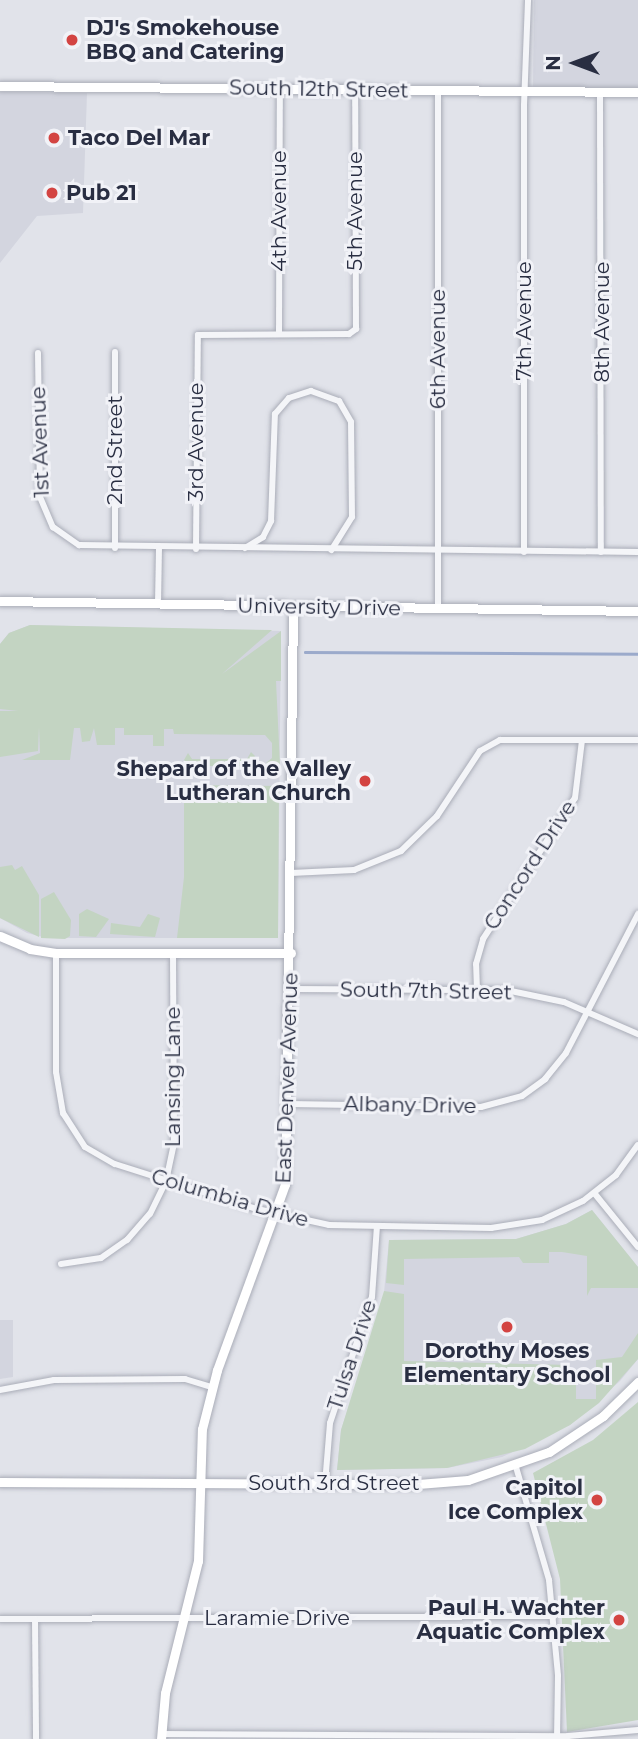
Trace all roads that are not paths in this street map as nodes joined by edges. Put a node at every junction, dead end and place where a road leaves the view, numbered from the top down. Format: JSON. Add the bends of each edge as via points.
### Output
{"nodes":[{"id":1,"x":528,"y":0,"type":"edge"},
{"id":2,"x":0,"y":86,"type":"edge"},
{"id":3,"x":280,"y":89,"type":"junction"},
{"id":4,"x":355,"y":89,"type":"junction"},
{"id":5,"x":438,"y":90,"type":"junction"},
{"id":6,"x":526,"y":92,"type":"junction"},
{"id":7,"x":600,"y":92,"type":"junction"},
{"id":8,"x":638,"y":92,"type":"edge"},
{"id":9,"x":279,"y":334,"type":"junction"},
{"id":10,"x":115,"y":352,"type":"dead end"},
{"id":11,"x":38,"y":353,"type":"dead end"},
{"id":12,"x":116,"y":548,"type":"junction"},
{"id":13,"x":159,"y":549,"type":"junction"},
{"id":14,"x":195,"y":549,"type":"junction"},
{"id":15,"x":243,"y":549,"type":"junction"},
{"id":16,"x":331,"y":550,"type":"junction"},
{"id":17,"x":438,"y":551,"type":"junction"},
{"id":18,"x":524,"y":551,"type":"junction"},
{"id":19,"x":601,"y":552,"type":"junction"},
{"id":20,"x":638,"y":552,"type":"edge"},
{"id":21,"x":0,"y":601,"type":"edge"},
{"id":22,"x":158,"y":605,"type":"junction"},
{"id":23,"x":293,"y":608,"type":"junction"},
{"id":24,"x":438,"y":609,"type":"junction"},
{"id":25,"x":638,"y":611,"type":"edge"},
{"id":26,"x":582,"y":740,"type":"junction"},
{"id":27,"x":638,"y":740,"type":"edge"},
{"id":28,"x":292,"y":873,"type":"junction"},
{"id":29,"x":638,"y":915,"type":"edge"},
{"id":30,"x":0,"y":936,"type":"edge"},
{"id":31,"x":56,"y":953,"type":"junction"},
{"id":32,"x":291,"y":953,"type":"junction"},
{"id":33,"x":173,"y":954,"type":"junction"},
{"id":34,"x":291,"y":989,"type":"junction"},
{"id":35,"x":477,"y":990,"type":"junction"},
{"id":36,"x":588,"y":1010,"type":"junction"},
{"id":37,"x":638,"y":1034,"type":"edge"},
{"id":38,"x":289,"y":1104,"type":"junction"},
{"id":39,"x":638,"y":1145,"type":"edge"},
{"id":40,"x":166,"y":1181,"type":"junction"},
{"id":41,"x":595,"y":1194,"type":"junction"},
{"id":42,"x":277,"y":1214,"type":"junction"},
{"id":43,"x":377,"y":1226,"type":"junction"},
{"id":44,"x":638,"y":1247,"type":"edge"},
{"id":45,"x":61,"y":1264,"type":"dead end"},
{"id":46,"x":638,"y":1382,"type":"edge"},
{"id":47,"x":212,"y":1387,"type":"junction"},
{"id":48,"x":0,"y":1390,"type":"edge"},
{"id":49,"x":516,"y":1467,"type":"junction"},
{"id":50,"x":0,"y":1482,"type":"edge"},
{"id":51,"x":201,"y":1482,"type":"junction"},
{"id":52,"x":325,"y":1484,"type":"junction"},
{"id":53,"x":554,"y":1616,"type":"junction"},
{"id":54,"x":0,"y":1619,"type":"edge"},
{"id":55,"x":36,"y":1619,"type":"junction"},
{"id":56,"x":183,"y":1619,"type":"junction"},
{"id":57,"x":638,"y":1730,"type":"edge"},
{"id":58,"x":161,"y":1736,"type":"edge"},
{"id":59,"x":556,"y":1737,"type":"edge"},
{"id":60,"x":36,"y":1739,"type":"edge"}],
"edges":[{"from":1,"to":6,"type":"street","name":"7th Avenue"},
{"from":2,"to":3,"type":"street","name":"South 12th Street"},
{"from":3,"to":4,"type":"street","name":"South 12th Street"},
{"from":3,"to":9,"type":"street","name":"4th Avenue"},
{"from":4,"to":5,"type":"street","name":"South 12th Street"},
{"from":4,"to":9,"type":"street","name":"5th Avenue","via":[[355,332]]},
{"from":5,"to":6,"type":"street","name":"South 12th Street"},
{"from":5,"to":17,"type":"street","name":"6th Avenue"},
{"from":6,"to":7,"type":"street","name":"South 12th Street"},
{"from":6,"to":18,"type":"street","name":"7th Avenue"},
{"from":7,"to":8,"type":"street","name":"South 12th Street"},
{"from":7,"to":19,"type":"street","name":"8th Avenue"},
{"from":9,"to":14,"type":"street","name":"3rd Avenue","via":[[198,335]]},
{"from":10,"to":12,"type":"street","name":"2nd Street"},
{"from":11,"to":12,"type":"street","name":"1st Avenue","via":[[38,488],[54,527],[79,545]]},
{"from":12,"to":13,"type":"street"},
{"from":13,"to":14,"type":"street"},
{"from":13,"to":22,"type":"street"},
{"from":14,"to":15,"type":"street"},
{"from":15,"to":16,"type":"street"},
{"from":15,"to":16,"type":"street","via":[[263,537],[271,521],[275,414],[289,398],[311,391],[339,401],[351,422],[352,517]]},
{"from":16,"to":17,"type":"street"},
{"from":17,"to":18,"type":"street"},
{"from":17,"to":24,"type":"street","name":"6th Avenue"},
{"from":18,"to":19,"type":"street"},
{"from":19,"to":20,"type":"street"},
{"from":21,"to":22,"type":"street","name":"University Drive"},
{"from":22,"to":23,"type":"street","name":"University Drive"},
{"from":23,"to":24,"type":"street","name":"University Drive"},
{"from":23,"to":28,"type":"street","name":"East Denver Avenue"},
{"from":24,"to":25,"type":"street","name":"University Drive"},
{"from":26,"to":27,"type":"street"},
{"from":26,"to":28,"type":"street","via":[[500,740],[489,744],[471,762],[426,829],[401,850],[354,870]]},
{"from":26,"to":35,"type":"street","name":"Concord Drive","via":[[580,782],[572,805],[483,939],[476,964]]},
{"from":28,"to":32,"type":"street","name":"East Denver Avenue"},
{"from":29,"to":36,"type":"street","name":"Albany Drive"},
{"from":30,"to":31,"type":"street","via":[[30,949]]},
{"from":31,"to":33,"type":"street"},
{"from":31,"to":40,"type":"street","name":"Columbia Drive","via":[[56,1072],[63,1113],[85,1147],[115,1164]]},
{"from":32,"to":33,"type":"street"},
{"from":32,"to":34,"type":"street","name":"East Denver Avenue"},
{"from":33,"to":40,"type":"street","name":"Lansing Lane","via":[[174,1144]]},
{"from":34,"to":35,"type":"street","name":"South 7th Street"},
{"from":34,"to":38,"type":"street","name":"East Denver Avenue"},
{"from":35,"to":36,"type":"street","name":"South 7th Street","via":[[535,995]]},
{"from":36,"to":37,"type":"street","name":"South 7th Street"},
{"from":36,"to":38,"type":"street","name":"Albany Drive","via":[[554,1068],[534,1088],[509,1102],[481,1107]]},
{"from":38,"to":42,"type":"street","name":"East Denver Avenue","via":[[285,1184]]},
{"from":39,"to":41,"type":"street","name":"Columbia Drive"},
{"from":40,"to":42,"type":"street","name":"Columbia Drive"},
{"from":40,"to":45,"type":"street","name":"Lansing Lane","via":[[150,1214],[127,1240],[101,1258]]},
{"from":41,"to":43,"type":"street","name":"Columbia Drive","via":[[557,1214],[509,1227]]},
{"from":41,"to":44,"type":"street"},
{"from":42,"to":43,"type":"street","name":"Columbia Drive","via":[[329,1225]]},
{"from":42,"to":47,"type":"street","name":"East Denver Avenue"},
{"from":43,"to":52,"type":"street","name":"Tulsa Drive","via":[[372,1297],[330,1423]]},
{"from":46,"to":49,"type":"street","name":"South 3rd Street","via":[[578,1434]]},
{"from":47,"to":48,"type":"street","via":[[185,1378],[54,1380]]},
{"from":47,"to":51,"type":"street","name":"East Denver Avenue","via":[[202,1429]]},
{"from":49,"to":52,"type":"street","name":"South 3rd Street","via":[[451,1482]]},
{"from":49,"to":53,"type":"street","via":[[536,1523]]},
{"from":50,"to":51,"type":"street","name":"South 3rd Street"},
{"from":51,"to":52,"type":"street","name":"South 3rd Street"},
{"from":51,"to":56,"type":"street","name":"East Denver Avenue","via":[[198,1561]]},
{"from":53,"to":56,"type":"street","name":"Laramie Drive"},
{"from":53,"to":59,"type":"street"},
{"from":54,"to":55,"type":"street","name":"Laramie Drive"},
{"from":55,"to":56,"type":"street","name":"Laramie Drive"},
{"from":55,"to":60,"type":"street"},
{"from":56,"to":58,"type":"street","name":"East Denver Avenue","via":[[165,1693]]},
{"from":57,"to":59,"type":"street"},
{"from":58,"to":59,"type":"street"}]}
